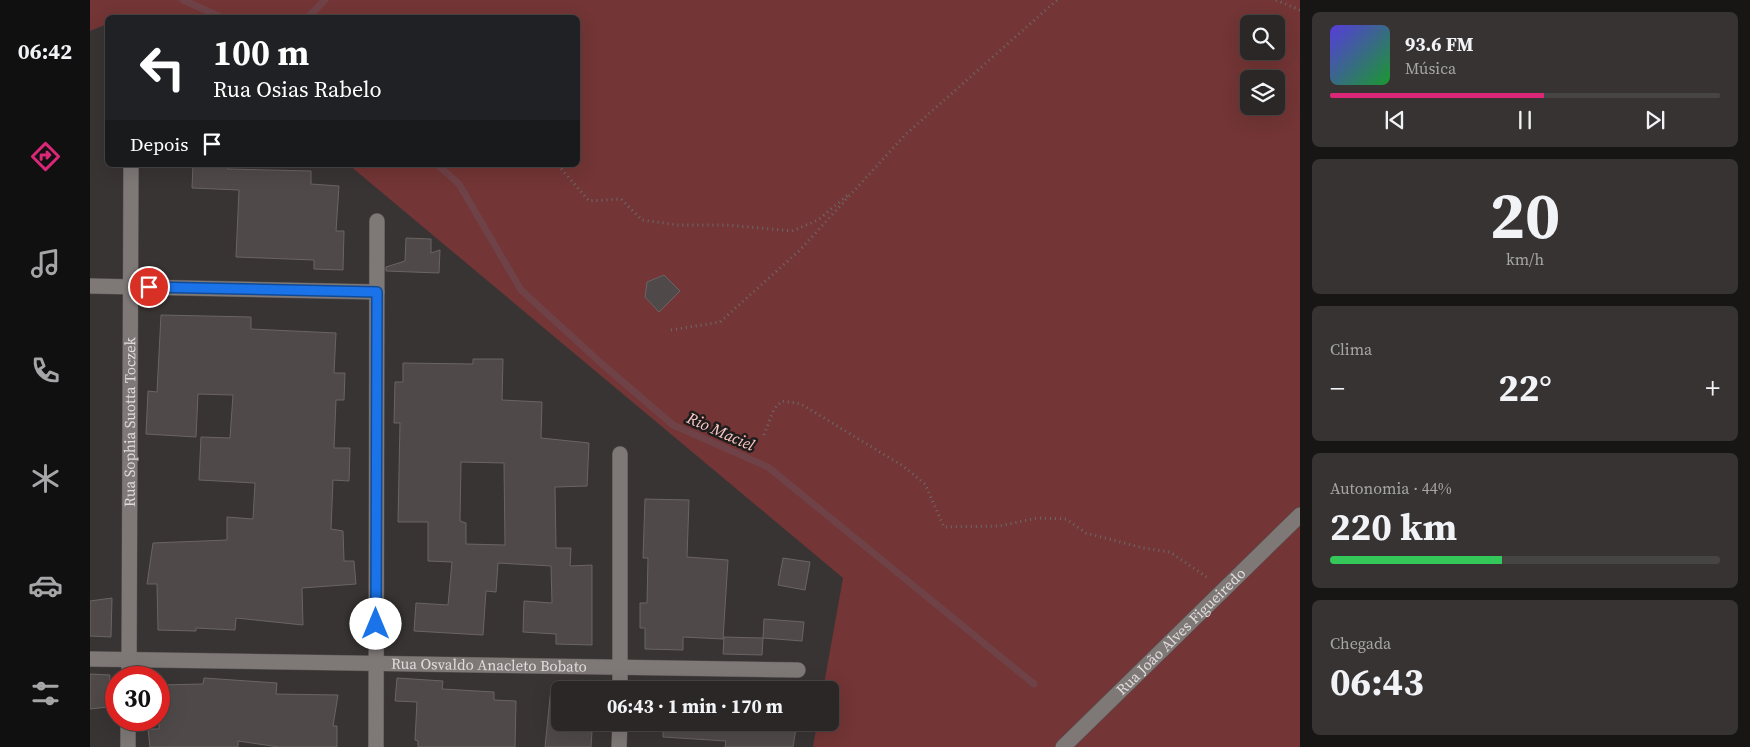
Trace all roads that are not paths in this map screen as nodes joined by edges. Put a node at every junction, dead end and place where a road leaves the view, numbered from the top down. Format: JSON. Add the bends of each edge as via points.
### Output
{"nodes":[{"id":1,"x":131,"y":167,"type":"edge"},
{"id":2,"x":377,"y":221,"type":"dead end"},
{"id":3,"x":90,"y":286,"type":"edge"},
{"id":4,"x":130,"y":287,"type":"junction"},
{"id":5,"x":377,"y":292,"type":"junction"},
{"id":6,"x":620,"y":454,"type":"dead end"},
{"id":7,"x":1300,"y":515,"type":"edge"},
{"id":8,"x":90,"y":659,"type":"edge"},
{"id":9,"x":129,"y":660,"type":"junction"},
{"id":10,"x":376,"y":663,"type":"junction"},
{"id":11,"x":129,"y":666,"type":"edge"},
{"id":12,"x":620,"y":667,"type":"junction"},
{"id":13,"x":798,"y":670,"type":"dead end"},
{"id":14,"x":620,"y":681,"type":"edge"},
{"id":15,"x":128,"y":731,"type":"edge"},
{"id":16,"x":620,"y":731,"type":"edge"},
{"id":17,"x":128,"y":747,"type":"edge"},
{"id":18,"x":376,"y":747,"type":"edge"},
{"id":19,"x":620,"y":747,"type":"edge"},
{"id":20,"x":1063,"y":747,"type":"edge"}],
"edges":[{"from":1,"to":4,"type":"street","name":"Rua Sophia Suotta Toczek"},
{"from":2,"to":5,"type":"street"},
{"from":3,"to":4,"type":"street"},
{"from":4,"to":5,"type":"street"},
{"from":4,"to":9,"type":"street","name":"Rua Sophia Suotta Toczek"},
{"from":5,"to":10,"type":"street"},
{"from":6,"to":12,"type":"street"},
{"from":7,"to":20,"type":"street","name":"Rua João Alves Figueiredo"},
{"from":8,"to":9,"type":"street","name":"Rua Osvaldo Anacleto Bobato"},
{"from":9,"to":10,"type":"street","name":"Rua Osvaldo Anacleto Bobato"},
{"from":9,"to":11,"type":"street","name":"Rua Sophia Suotta Toczek"},
{"from":10,"to":12,"type":"street","name":"Rua Osvaldo Anacleto Bobato"},
{"from":10,"to":18,"type":"street"},
{"from":12,"to":13,"type":"street","name":"Rua Osvaldo Anacleto Bobato"},
{"from":12,"to":14,"type":"street"},
{"from":15,"to":17,"type":"street"},
{"from":16,"to":19,"type":"street"}]}
